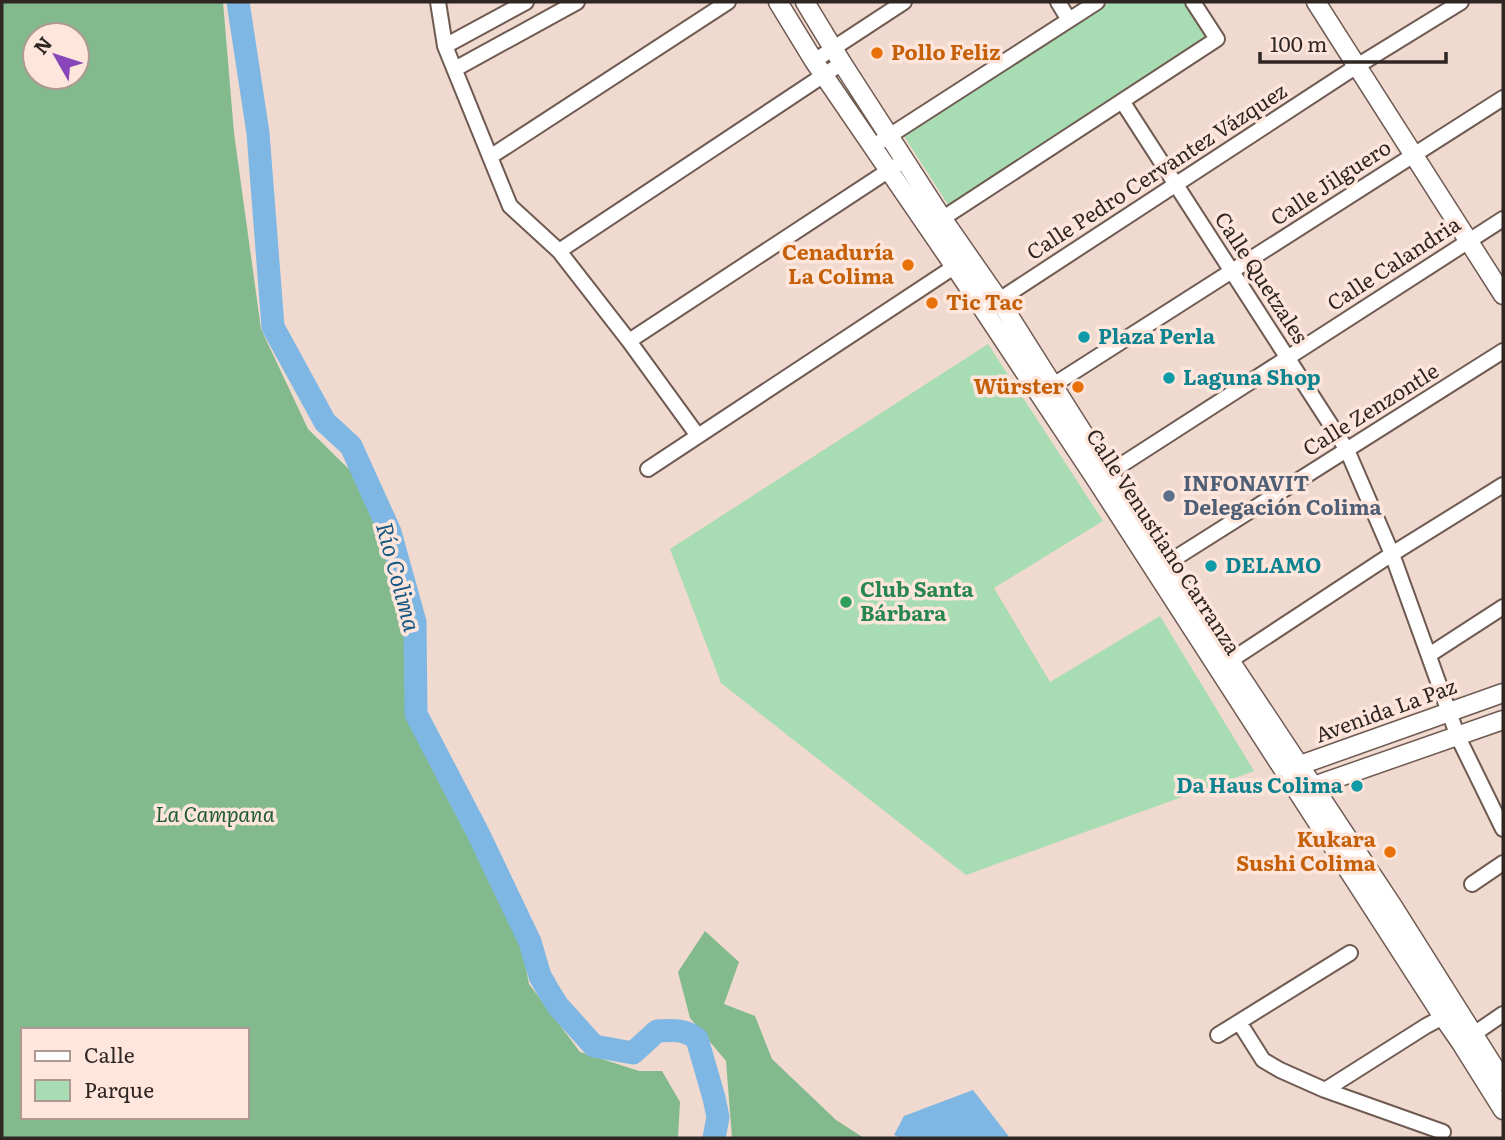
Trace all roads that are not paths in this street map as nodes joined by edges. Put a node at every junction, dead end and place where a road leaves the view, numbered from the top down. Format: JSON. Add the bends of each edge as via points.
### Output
{"nodes":[{"id":1,"x":438,"y":2,"type":"edge"},
{"id":2,"x":526,"y":2,"type":"edge"},
{"id":3,"x":577,"y":2,"type":"edge"},
{"id":4,"x":728,"y":2,"type":"edge"},
{"id":5,"x":778,"y":2,"type":"edge"},
{"id":6,"x":805,"y":2,"type":"edge"},
{"id":7,"x":904,"y":2,"type":"edge"},
{"id":8,"x":1058,"y":2,"type":"edge"},
{"id":9,"x":1097,"y":2,"type":"edge"},
{"id":10,"x":1193,"y":2,"type":"edge"},
{"id":11,"x":1316,"y":2,"type":"edge"},
{"id":12,"x":1461,"y":2,"type":"edge"},
{"id":13,"x":1069,"y":20,"type":"junction"},
{"id":14,"x":445,"y":46,"type":"junction"},
{"id":15,"x":838,"y":56,"type":"junction"},
{"id":16,"x":1357,"y":66,"type":"junction"},
{"id":17,"x":819,"y":68,"type":"junction"},
{"id":18,"x":455,"y":69,"type":"junction"},
{"id":19,"x":1503,"y":98,"type":"edge"},
{"id":20,"x":1122,"y":101,"type":"junction"},
{"id":21,"x":889,"y":136,"type":"junction"},
{"id":22,"x":872,"y":147,"type":"junction"},
{"id":23,"x":1414,"y":155,"type":"junction"},
{"id":24,"x":491,"y":157,"type":"junction"},
{"id":25,"x":905,"y":160,"type":"junction"},
{"id":26,"x":888,"y":170,"type":"junction"},
{"id":27,"x":1176,"y":184,"type":"junction"},
{"id":28,"x":1503,"y":219,"type":"edge"},
{"id":29,"x":935,"y":223,"type":"junction"},
{"id":30,"x":1470,"y":241,"type":"junction"},
{"id":31,"x":559,"y":251,"type":"junction"},
{"id":32,"x":962,"y":262,"type":"junction"},
{"id":33,"x":1232,"y":271,"type":"junction"},
{"id":34,"x":1503,"y":295,"type":"edge"},
{"id":35,"x":999,"y":300,"type":"junction"},
{"id":36,"x":987,"y":316,"type":"junction"},
{"id":37,"x":629,"y":341,"type":"junction"},
{"id":38,"x":1503,"y":351,"type":"edge"},
{"id":39,"x":1288,"y":358,"type":"junction"},
{"id":40,"x":1046,"y":390,"type":"junction"},
{"id":41,"x":698,"y":436,"type":"junction"},
{"id":42,"x":1347,"y":450,"type":"junction"},
{"id":43,"x":648,"y":469,"type":"dead end"},
{"id":44,"x":1103,"y":477,"type":"junction"},
{"id":45,"x":1503,"y":485,"type":"edge"},
{"id":46,"x":1392,"y":554,"type":"junction"},
{"id":47,"x":1160,"y":568,"type":"junction"},
{"id":48,"x":1503,"y":607,"type":"edge"},
{"id":49,"x":1429,"y":655,"type":"junction"},
{"id":50,"x":1224,"y":664,"type":"junction"},
{"id":51,"x":1503,"y":693,"type":"edge"},
{"id":52,"x":1449,"y":712,"type":"junction"},
{"id":53,"x":1503,"y":720,"type":"edge"},
{"id":54,"x":1458,"y":737,"type":"junction"},
{"id":55,"x":1292,"y":768,"type":"junction"},
{"id":56,"x":1306,"y":789,"type":"junction"},
{"id":57,"x":1503,"y":829,"type":"edge"},
{"id":58,"x":1503,"y":863,"type":"edge"},
{"id":59,"x":1472,"y":884,"type":"dead end"},
{"id":60,"x":1350,"y":953,"type":"dead end"},
{"id":61,"x":1443,"y":1006,"type":"junction"},
{"id":62,"x":1503,"y":1014,"type":"edge"},
{"id":63,"x":1240,"y":1022,"type":"junction"},
{"id":64,"x":1218,"y":1035,"type":"dead end"},
{"id":65,"x":1468,"y":1038,"type":"junction"},
{"id":66,"x":1503,"y":1081,"type":"edge"},
{"id":67,"x":1325,"y":1090,"type":"junction"},
{"id":68,"x":1503,"y":1110,"type":"edge"},
{"id":69,"x":1443,"y":1132,"type":"dead end"}],
"edges":[{"from":1,"to":14,"type":"street"},
{"from":2,"to":14,"type":"street"},
{"from":3,"to":18,"type":"street"},
{"from":4,"to":24,"type":"street"},
{"from":5,"to":17,"type":"street","name":"Calle Venustiano Carranza"},
{"from":6,"to":15,"type":"street","name":"Calle Venustiano Carranza"},
{"from":7,"to":15,"type":"street"},
{"from":8,"to":13,"type":"street"},
{"from":9,"to":13,"type":"street"},
{"from":10,"to":20,"type":"street","via":[[1217,39]]},
{"from":11,"to":16,"type":"street"},
{"from":12,"to":16,"type":"street","name":"Calle Pedro Cervantez Vázquez"},
{"from":13,"to":21,"type":"street"},
{"from":14,"to":18,"type":"street"},
{"from":15,"to":17,"type":"street"},
{"from":15,"to":21,"type":"street","name":"Calle Venustiano Carranza"},
{"from":16,"to":23,"type":"street"},
{"from":16,"to":27,"type":"street","name":"Calle Pedro Cervantez Vázquez"},
{"from":17,"to":22,"type":"street","name":"Calle Venustiano Carranza"},
{"from":17,"to":31,"type":"street"},
{"from":18,"to":24,"type":"street"},
{"from":19,"to":23,"type":"street","name":"Calle Jilguero"},
{"from":20,"to":27,"type":"street","name":"Calle Quetzales"},
{"from":20,"to":29,"type":"street"},
{"from":21,"to":22,"type":"street"},
{"from":21,"to":25,"type":"street","name":"Calle Venustiano Carranza"},
{"from":22,"to":26,"type":"street","name":"Calle Venustiano Carranza"},
{"from":23,"to":30,"type":"street"},
{"from":23,"to":33,"type":"street","name":"Calle Jilguero"},
{"from":24,"to":31,"type":"street","via":[[510,206]]},
{"from":25,"to":26,"type":"street"},
{"from":25,"to":29,"type":"street","name":"Calle Venustiano Carranza"},
{"from":26,"to":29,"type":"street","name":"Calle Venustiano Carranza"},
{"from":26,"to":37,"type":"street"},
{"from":27,"to":33,"type":"street","name":"Calle Quetzales"},
{"from":27,"to":35,"type":"street","name":"Calle Pedro Cervantez Vázquez"},
{"from":28,"to":30,"type":"street","name":"Calle Calandria"},
{"from":29,"to":32,"type":"street","name":"Calle Venustiano Carranza"},
{"from":30,"to":34,"type":"street"},
{"from":30,"to":39,"type":"street","name":"Calle Calandria"},
{"from":31,"to":37,"type":"street"},
{"from":32,"to":35,"type":"street","name":"Calle Venustiano Carranza"},
{"from":32,"to":36,"type":"street","name":"Calle Venustiano Carranza"},
{"from":32,"to":41,"type":"street"},
{"from":33,"to":39,"type":"street","name":"Calle Quetzales"},
{"from":33,"to":40,"type":"street","name":"Calle Jilguero"},
{"from":35,"to":36,"type":"street","name":"Calle Pedro Cervantez Vázquez"},
{"from":35,"to":40,"type":"street","name":"Calle Venustiano Carranza"},
{"from":36,"to":40,"type":"street","name":"Calle Venustiano Carranza"},
{"from":37,"to":41,"type":"street"},
{"from":38,"to":42,"type":"street","name":"Calle Zenzontle"},
{"from":39,"to":42,"type":"street","name":"Calle Quetzales"},
{"from":39,"to":44,"type":"street","name":"Calle Calandria"},
{"from":40,"to":44,"type":"street","name":"Calle Venustiano Carranza"},
{"from":41,"to":43,"type":"street"},
{"from":42,"to":46,"type":"street","name":"Calle Quetzales"},
{"from":42,"to":47,"type":"street","name":"Calle Zenzontle"},
{"from":44,"to":47,"type":"street","name":"Calle Venustiano Carranza"},
{"from":45,"to":46,"type":"street"},
{"from":46,"to":49,"type":"street","name":"Calle Quetzales"},
{"from":46,"to":50,"type":"street"},
{"from":47,"to":50,"type":"street","name":"Calle Venustiano Carranza"},
{"from":48,"to":49,"type":"street"},
{"from":49,"to":52,"type":"street","name":"Calle Quetzales"},
{"from":50,"to":55,"type":"street","name":"Calle Venustiano Carranza"},
{"from":51,"to":52,"type":"street","name":"Avenida La Paz"},
{"from":52,"to":54,"type":"street","name":"Calle Quetzales"},
{"from":52,"to":55,"type":"street","name":"Avenida La Paz"},
{"from":53,"to":54,"type":"street"},
{"from":54,"to":56,"type":"street"},
{"from":54,"to":57,"type":"street","name":"Calle Quetzales"},
{"from":55,"to":56,"type":"street","name":"Calle Venustiano Carranza"},
{"from":56,"to":61,"type":"street","name":"Calle Venustiano Carranza"},
{"from":58,"to":59,"type":"street"},
{"from":60,"to":63,"type":"street"},
{"from":61,"to":65,"type":"street","name":"Calle Venustiano Carranza"},
{"from":61,"to":67,"type":"street","via":[[1426,1026]]},
{"from":62,"to":65,"type":"street"},
{"from":63,"to":64,"type":"street"},
{"from":63,"to":67,"type":"street","via":[[1263,1060]]},
{"from":65,"to":66,"type":"street","name":"Calle Venustiano Carranza"},
{"from":65,"to":68,"type":"street","name":"Calle Venustiano Carranza"},
{"from":67,"to":69,"type":"street"}]}
